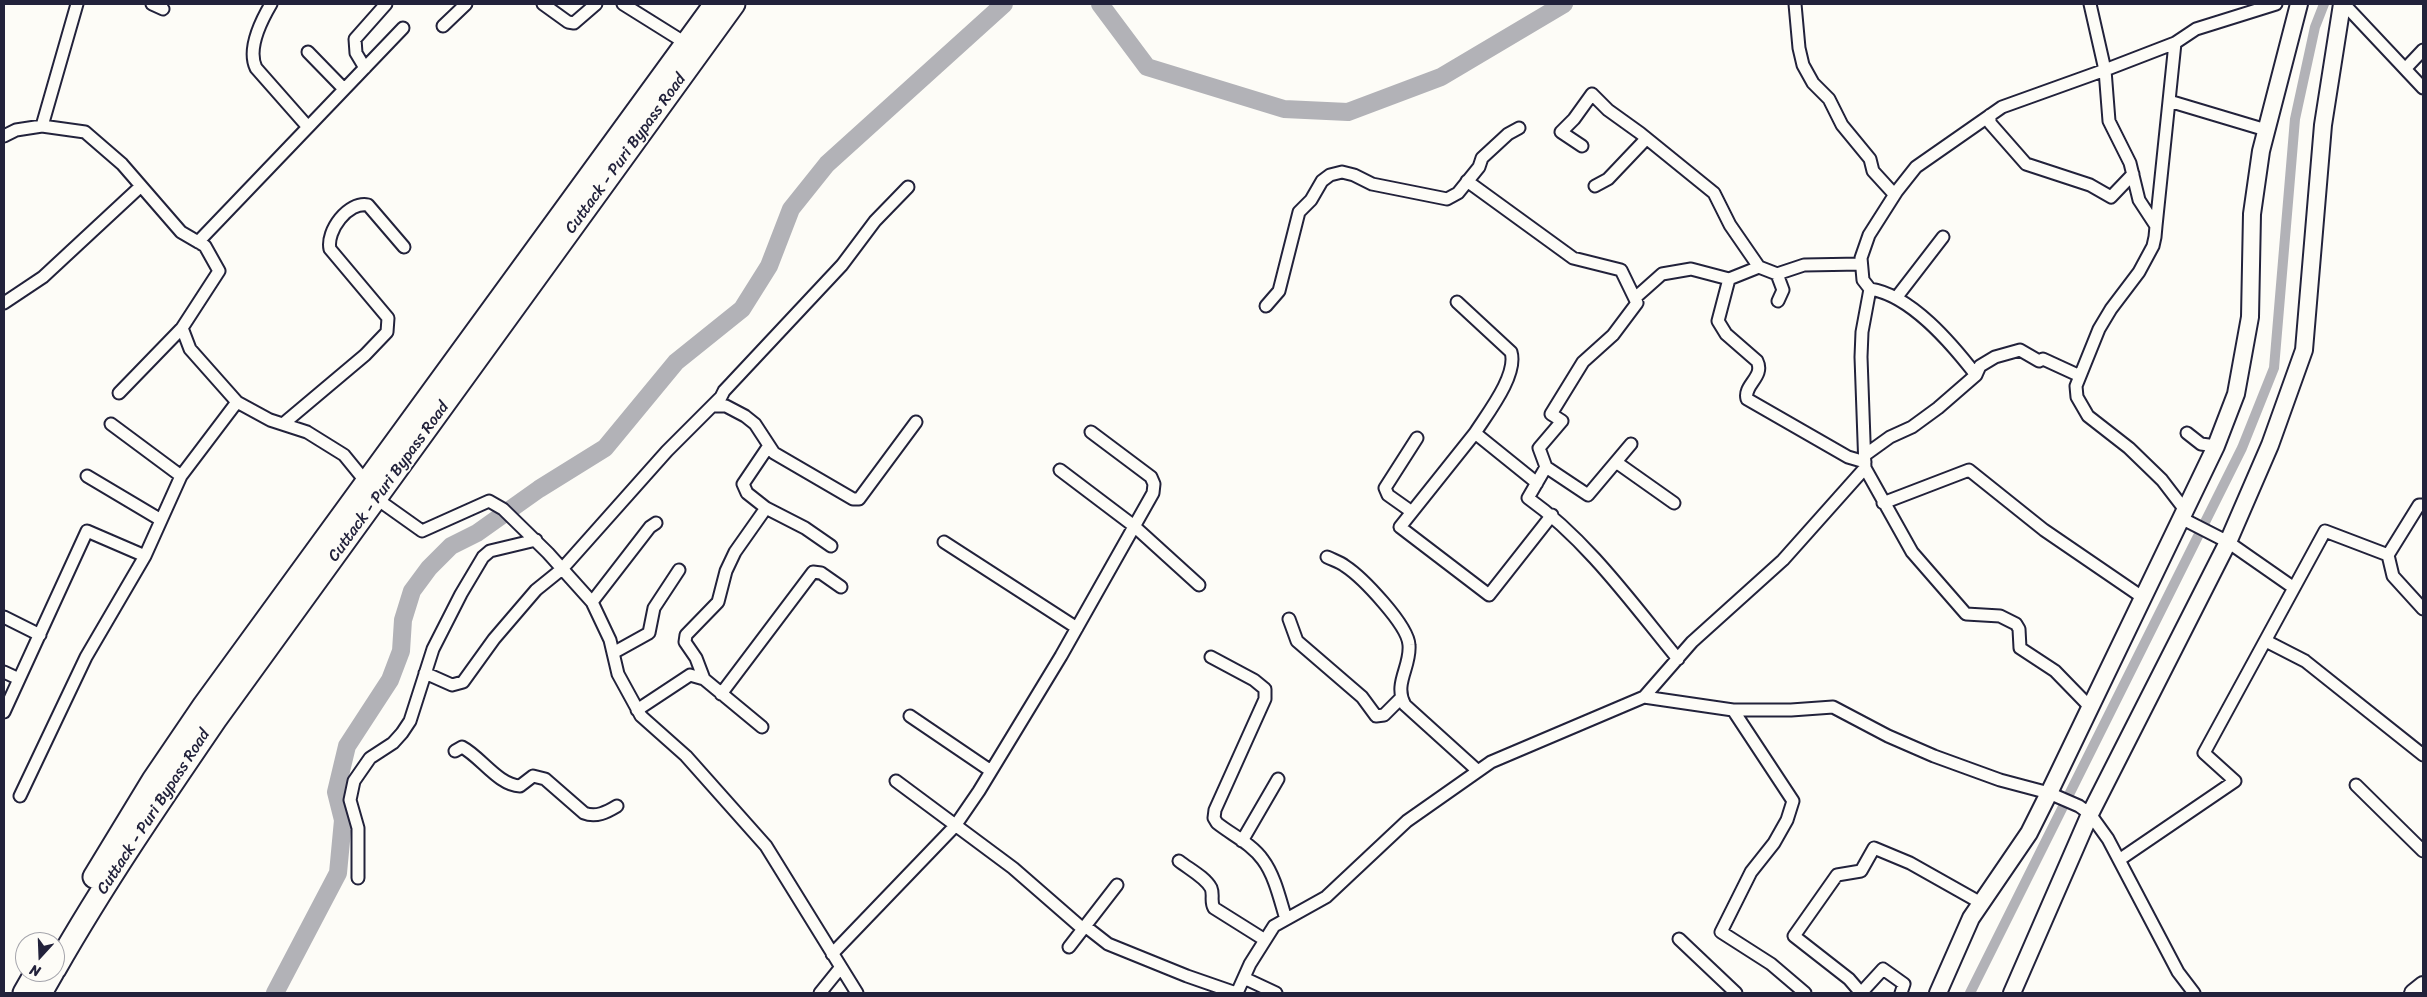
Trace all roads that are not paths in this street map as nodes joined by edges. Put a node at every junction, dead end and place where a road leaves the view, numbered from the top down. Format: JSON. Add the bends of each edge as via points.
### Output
{"nodes":[{"id":1,"x":77,"y":4,"type":"edge"},
{"id":2,"x":152,"y":4,"type":"edge"},
{"id":3,"x":271,"y":4,"type":"edge"},
{"id":4,"x":386,"y":4,"type":"edge"},
{"id":5,"x":466,"y":4,"type":"edge"},
{"id":6,"x":543,"y":4,"type":"edge"},
{"id":7,"x":596,"y":4,"type":"edge"},
{"id":8,"x":623,"y":4,"type":"edge"},
{"id":9,"x":715,"y":4,"type":"edge"},
{"id":10,"x":734,"y":4,"type":"edge"},
{"id":11,"x":1795,"y":4,"type":"edge"},
{"id":12,"x":2090,"y":4,"type":"edge"},
{"id":13,"x":2276,"y":4,"type":"edge"},
{"id":14,"x":2299,"y":4,"type":"edge"},
{"id":15,"x":2343,"y":4,"type":"edge"},
{"id":16,"x":163,"y":9,"type":"dead end"},
{"id":17,"x":443,"y":26,"type":"dead end"},
{"id":18,"x":403,"y":28,"type":"dead end"},
{"id":19,"x":2175,"y":43,"type":"junction"},
{"id":20,"x":687,"y":44,"type":"junction"},
{"id":21,"x":2423,"y":50,"type":"edge"},
{"id":22,"x":308,"y":52,"type":"dead end"},
{"id":23,"x":365,"y":68,"type":"junction"},
{"id":24,"x":2406,"y":68,"type":"junction"},
{"id":25,"x":2106,"y":70,"type":"junction"},
{"id":26,"x":2423,"y":88,"type":"edge"},
{"id":27,"x":344,"y":89,"type":"junction"},
{"id":28,"x":2169,"y":102,"type":"junction"},
{"id":29,"x":1990,"y":115,"type":"junction"},
{"id":30,"x":42,"y":126,"type":"junction"},
{"id":31,"x":308,"y":126,"type":"junction"},
{"id":32,"x":1519,"y":128,"type":"dead end"},
{"id":33,"x":2266,"y":130,"type":"junction"},
{"id":34,"x":4,"y":136,"type":"edge"},
{"id":35,"x":1646,"y":139,"type":"junction"},
{"id":36,"x":1582,"y":146,"type":"dead end"},
{"id":37,"x":2132,"y":174,"type":"junction"},
{"id":38,"x":1467,"y":181,"type":"junction"},
{"id":39,"x":141,"y":186,"type":"junction"},
{"id":40,"x":1595,"y":186,"type":"dead end"},
{"id":41,"x":908,"y":187,"type":"dead end"},
{"id":42,"x":1894,"y":194,"type":"junction"},
{"id":43,"x":2156,"y":226,"type":"junction"},
{"id":44,"x":1943,"y":237,"type":"dead end"},
{"id":45,"x":198,"y":242,"type":"junction"},
{"id":46,"x":404,"y":247,"type":"dead end"},
{"id":47,"x":1862,"y":264,"type":"junction"},
{"id":48,"x":1759,"y":268,"type":"junction"},
{"id":49,"x":1777,"y":274,"type":"junction"},
{"id":50,"x":1729,"y":279,"type":"junction"},
{"id":51,"x":1870,"y":289,"type":"junction"},
{"id":52,"x":1634,"y":298,"type":"junction"},
{"id":53,"x":1896,"y":298,"type":"junction"},
{"id":54,"x":1778,"y":301,"type":"dead end"},
{"id":55,"x":1457,"y":302,"type":"dead end"},
{"id":56,"x":4,"y":303,"type":"edge"},
{"id":57,"x":1266,"y":306,"type":"dead end"},
{"id":58,"x":182,"y":328,"type":"junction"},
{"id":59,"x":1976,"y":375,"type":"junction"},
{"id":60,"x":2080,"y":376,"type":"junction"},
{"id":61,"x":119,"y":393,"type":"dead end"},
{"id":62,"x":237,"y":402,"type":"junction"},
{"id":63,"x":712,"y":406,"type":"junction"},
{"id":64,"x":916,"y":422,"type":"dead end"},
{"id":65,"x":110,"y":424,"type":"dead end"},
{"id":66,"x":283,"y":424,"type":"junction"},
{"id":67,"x":1091,"y":432,"type":"dead end"},
{"id":68,"x":2187,"y":433,"type":"dead end"},
{"id":69,"x":1475,"y":434,"type":"junction"},
{"id":70,"x":1417,"y":438,"type":"dead end"},
{"id":71,"x":1631,"y":444,"type":"dead end"},
{"id":72,"x":2216,"y":446,"type":"junction"},
{"id":73,"x":768,"y":447,"type":"junction"},
{"id":74,"x":1616,"y":462,"type":"junction"},
{"id":75,"x":1865,"y":462,"type":"junction"},
{"id":76,"x":1546,"y":467,"type":"junction"},
{"id":77,"x":1060,"y":470,"type":"dead end"},
{"id":78,"x":86,"y":476,"type":"dead end"},
{"id":79,"x":181,"y":476,"type":"junction"},
{"id":80,"x":1537,"y":483,"type":"junction"},
{"id":81,"x":372,"y":490,"type":"junction"},
{"id":82,"x":1674,"y":503,"type":"dead end"},
{"id":83,"x":1883,"y":504,"type":"junction"},
{"id":84,"x":2423,"y":504,"type":"edge"},
{"id":85,"x":766,"y":508,"type":"junction"},
{"id":86,"x":1412,"y":512,"type":"junction"},
{"id":87,"x":2183,"y":514,"type":"junction"},
{"id":88,"x":1552,"y":515,"type":"junction"},
{"id":89,"x":161,"y":520,"type":"junction"},
{"id":90,"x":656,"y":523,"type":"dead end"},
{"id":91,"x":1134,"y":526,"type":"junction"},
{"id":92,"x":532,"y":537,"type":"junction"},
{"id":93,"x":944,"y":542,"type":"dead end"},
{"id":94,"x":2228,"y":542,"type":"junction"},
{"id":95,"x":831,"y":546,"type":"dead end"},
{"id":96,"x":2388,"y":555,"type":"junction"},
{"id":97,"x":145,"y":556,"type":"junction"},
{"id":98,"x":1328,"y":557,"type":"dead end"},
{"id":99,"x":562,"y":569,"type":"junction"},
{"id":100,"x":679,"y":570,"type":"dead end"},
{"id":101,"x":1199,"y":586,"type":"dead end"},
{"id":102,"x":841,"y":587,"type":"dead end"},
{"id":103,"x":2294,"y":588,"type":"junction"},
{"id":104,"x":2142,"y":597,"type":"junction"},
{"id":105,"x":592,"y":602,"type":"junction"},
{"id":106,"x":2423,"y":609,"type":"edge"},
{"id":107,"x":4,"y":617,"type":"edge"},
{"id":108,"x":1289,"y":619,"type":"dead end"},
{"id":109,"x":1077,"y":628,"type":"junction"},
{"id":110,"x":40,"y":635,"type":"junction"},
{"id":111,"x":2266,"y":641,"type":"junction"},
{"id":112,"x":613,"y":652,"type":"junction"},
{"id":113,"x":1211,"y":657,"type":"dead end"},
{"id":114,"x":1678,"y":659,"type":"junction"},
{"id":115,"x":4,"y":672,"type":"edge"},
{"id":116,"x":425,"y":673,"type":"junction"},
{"id":117,"x":19,"y":679,"type":"junction"},
{"id":118,"x":704,"y":680,"type":"junction"},
{"id":119,"x":721,"y":694,"type":"junction"},
{"id":120,"x":1644,"y":697,"type":"junction"},
{"id":121,"x":1401,"y":698,"type":"junction"},
{"id":122,"x":2091,"y":708,"type":"junction"},
{"id":123,"x":637,"y":710,"type":"junction"},
{"id":124,"x":1733,"y":710,"type":"junction"},
{"id":125,"x":4,"y":712,"type":"edge"},
{"id":126,"x":910,"y":716,"type":"dead end"},
{"id":127,"x":762,"y":727,"type":"dead end"},
{"id":128,"x":455,"y":751,"type":"dead end"},
{"id":129,"x":2423,"y":755,"type":"edge"},
{"id":130,"x":991,"y":771,"type":"junction"},
{"id":131,"x":1478,"y":771,"type":"junction"},
{"id":132,"x":1278,"y":778,"type":"dead end"},
{"id":133,"x":896,"y":781,"type":"dead end"},
{"id":134,"x":2356,"y":785,"type":"dead end"},
{"id":135,"x":2054,"y":795,"type":"junction"},
{"id":136,"x":20,"y":796,"type":"dead end"},
{"id":137,"x":617,"y":806,"type":"dead end"},
{"id":138,"x":2084,"y":810,"type":"junction"},
{"id":139,"x":955,"y":826,"type":"junction"},
{"id":140,"x":1242,"y":841,"type":"junction"},
{"id":141,"x":2423,"y":851,"type":"edge"},
{"id":142,"x":2119,"y":860,"type":"junction"},
{"id":143,"x":1180,"y":861,"type":"dead end"},
{"id":144,"x":358,"y":878,"type":"dead end"},
{"id":145,"x":1117,"y":886,"type":"dead end"},
{"id":146,"x":1981,"y":903,"type":"junction"},
{"id":147,"x":1286,"y":919,"type":"junction"},
{"id":148,"x":1084,"y":928,"type":"junction"},
{"id":149,"x":60,"y":932,"type":"edge"},
{"id":150,"x":1679,"y":939,"type":"dead end"},
{"id":151,"x":1265,"y":940,"type":"junction"},
{"id":152,"x":1069,"y":947,"type":"dead end"},
{"id":153,"x":65,"y":952,"type":"edge"},
{"id":154,"x":832,"y":954,"type":"junction"},
{"id":155,"x":840,"y":967,"type":"junction"},
{"id":156,"x":1244,"y":978,"type":"junction"},
{"id":157,"x":30,"y":982,"type":"edge"},
{"id":158,"x":47,"y":982,"type":"edge"},
{"id":159,"x":2423,"y":985,"type":"edge"},
{"id":160,"x":24,"y":993,"type":"edge"},
{"id":161,"x":41,"y":993,"type":"edge"},
{"id":162,"x":820,"y":993,"type":"edge"},
{"id":163,"x":857,"y":993,"type":"edge"},
{"id":164,"x":1236,"y":993,"type":"edge"},
{"id":165,"x":1276,"y":993,"type":"edge"},
{"id":166,"x":1736,"y":993,"type":"edge"},
{"id":167,"x":1805,"y":993,"type":"edge"},
{"id":168,"x":1861,"y":993,"type":"edge"},
{"id":169,"x":1901,"y":993,"type":"edge"},
{"id":170,"x":1938,"y":993,"type":"edge"},
{"id":171,"x":2012,"y":993,"type":"edge"},
{"id":172,"x":2194,"y":993,"type":"edge"},
{"id":173,"x":2413,"y":993,"type":"edge"}],
"edges":[{"from":1,"to":30,"type":"street"},
{"from":2,"to":16,"type":"street"},
{"from":3,"to":31,"type":"street","via":[[256,38],[252,60]]},
{"from":4,"to":23,"type":"street","via":[[355,39],[356,53]]},
{"from":5,"to":17,"type":"street"},
{"from":6,"to":7,"type":"street","via":[[574,23]]},
{"from":8,"to":20,"type":"street"},
{"from":9,"to":20,"type":"highway","name":"Cuttack - Puri Bypass Road"},
{"from":10,"to":81,"type":"highway","name":"Cuttack - Puri Bypass Road"},
{"from":11,"to":42,"type":"street","via":[[1803,65],[1812,83],[1829,99],[1842,125],[1870,159],[1873,171]]},
{"from":12,"to":25,"type":"street"},
{"from":13,"to":19,"type":"street","via":[[2196,29]]},
{"from":14,"to":33,"type":"street"},
{"from":15,"to":24,"type":"street"},
{"from":15,"to":94,"type":"street","via":[[2323,125],[2304,350],[2270,445]]},
{"from":18,"to":23,"type":"street"},
{"from":19,"to":25,"type":"street"},
{"from":19,"to":28,"type":"street"},
{"from":20,"to":81,"type":"highway","name":"Cuttack - Puri Bypass Road"},
{"from":21,"to":24,"type":"street"},
{"from":22,"to":27,"type":"street"},
{"from":23,"to":27,"type":"street"},
{"from":24,"to":26,"type":"street"},
{"from":25,"to":29,"type":"street","via":[[2027,97]]},
{"from":25,"to":37,"type":"street","via":[[2109,121],[2130,163]]},
{"from":27,"to":31,"type":"street"},
{"from":28,"to":33,"type":"street"},
{"from":28,"to":43,"type":"street"},
{"from":29,"to":37,"type":"street","via":[[1990,123],[2026,164],[2090,186],[2111,197]]},
{"from":29,"to":42,"type":"street","via":[[1916,167]]},
{"from":30,"to":34,"type":"street","via":[[16,130]]},
{"from":30,"to":39,"type":"street","via":[[85,132],[122,164]]},
{"from":31,"to":45,"type":"street"},
{"from":32,"to":38,"type":"street","via":[[1482,158]]},
{"from":33,"to":72,"type":"street","via":[[2252,214],[2250,317],[2236,394]]},
{"from":35,"to":36,"type":"street","via":[[1592,94],[1561,132]]},
{"from":35,"to":40,"type":"street","via":[[1608,179]]},
{"from":35,"to":48,"type":"street","via":[[1714,193],[1730,225]]},
{"from":37,"to":43,"type":"street","via":[[2139,200]]},
{"from":38,"to":52,"type":"street","via":[[1573,258],[1621,270]]},
{"from":38,"to":57,"type":"street","via":[[1458,193],[1447,199],[1372,184],[1342,172],[1330,175],[1300,212],[1279,290]]},
{"from":39,"to":45,"type":"street","via":[[182,232]]},
{"from":39,"to":56,"type":"street","via":[[43,277]]},
{"from":41,"to":63,"type":"street","via":[[875,221],[842,265]]},
{"from":42,"to":47,"type":"street","via":[[1869,235]]},
{"from":43,"to":60,"type":"street","via":[[2153,246],[2099,329]]},
{"from":44,"to":53,"type":"street"},
{"from":45,"to":58,"type":"street","via":[[205,246],[219,271]]},
{"from":46,"to":66,"type":"street","via":[[368,205],[357,204],[338,222],[329,237],[330,249],[388,318],[389,326],[365,355]]},
{"from":47,"to":49,"type":"street","via":[[1804,265]]},
{"from":47,"to":51,"type":"street","via":[[1863,280]]},
{"from":48,"to":49,"type":"street"},
{"from":48,"to":50,"type":"street"},
{"from":49,"to":54,"type":"street","via":[[1783,290]]},
{"from":50,"to":52,"type":"street","via":[[1691,269],[1662,274]]},
{"from":50,"to":75,"type":"street","via":[[1718,321],[1726,334],[1759,366],[1758,376],[1747,391],[1747,399],[1848,457]]},
{"from":51,"to":53,"type":"street","via":[[1884,291]]},
{"from":51,"to":75,"type":"street","via":[[1860,357]]},
{"from":52,"to":76,"type":"street","via":[[1637,303],[1613,335],[1583,362],[1551,414],[1562,421],[1539,448]]},
{"from":53,"to":59,"type":"street","via":[[1951,343]]},
{"from":55,"to":69,"type":"street","via":[[1512,356],[1507,381]]},
{"from":58,"to":61,"type":"street"},
{"from":58,"to":62,"type":"street","via":[[190,349]]},
{"from":59,"to":60,"type":"street","via":[[1980,366],[1995,357],[2020,350]]},
{"from":59,"to":75,"type":"street","via":[[1912,427],[1890,437]]},
{"from":60,"to":87,"type":"street","via":[[2076,386],[2078,397],[2088,416],[2136,454],[2162,480]]},
{"from":62,"to":66,"type":"street"},
{"from":62,"to":79,"type":"street"},
{"from":63,"to":73,"type":"street","via":[[726,406],[745,416]]},
{"from":63,"to":99,"type":"street"},
{"from":64,"to":73,"type":"street","via":[[859,499],[853,499]]},
{"from":65,"to":79,"type":"street"},
{"from":66,"to":81,"type":"street","via":[[307,432],[344,455]]},
{"from":67,"to":91,"type":"street","via":[[1151,478],[1154,484],[1153,493]]},
{"from":68,"to":72,"type":"street","via":[[2202,444]]},
{"from":69,"to":80,"type":"street"},
{"from":69,"to":86,"type":"street"},
{"from":70,"to":86,"type":"street","via":[[1385,488],[1388,495]]},
{"from":71,"to":74,"type":"street"},
{"from":72,"to":87,"type":"street"},
{"from":73,"to":85,"type":"street","via":[[743,484],[748,493]]},
{"from":74,"to":76,"type":"street","via":[[1588,495]]},
{"from":74,"to":82,"type":"street"},
{"from":75,"to":83,"type":"street"},
{"from":75,"to":114,"type":"street","via":[[1784,560],[1692,642]]},
{"from":76,"to":80,"type":"street"},
{"from":77,"to":91,"type":"street"},
{"from":78,"to":89,"type":"street"},
{"from":79,"to":89,"type":"street"},
{"from":80,"to":88,"type":"street","via":[[1528,498]]},
{"from":81,"to":92,"type":"street","via":[[384,504],[422,531],[489,501],[503,509]]},
{"from":81,"to":149,"type":"highway","name":"Cuttack - Puri Bypass Road","via":[[204,705],[153,780]]},
{"from":81,"to":153,"type":"highway","name":"Cuttack - Puri Bypass Road","via":[[138,834]]},
{"from":83,"to":104,"type":"street","via":[[1969,470],[2044,530]]},
{"from":83,"to":122,"type":"street","via":[[1912,552],[1966,614],[2000,616],[2016,624],[2020,648],[2054,671]]},
{"from":84,"to":96,"type":"street","via":[[2418,505]]},
{"from":85,"to":95,"type":"street"},
{"from":85,"to":118,"type":"street","via":[[735,552],[718,602],[686,635],[685,642],[696,658]]},
{"from":86,"to":88,"type":"street","via":[[1400,527],[1488,595]]},
{"from":87,"to":94,"type":"street","via":[[2199,527]]},
{"from":87,"to":104,"type":"street"},
{"from":88,"to":114,"type":"street","via":[[1611,578]]},
{"from":89,"to":97,"type":"street"},
{"from":90,"to":105,"type":"street"},
{"from":91,"to":101,"type":"street"},
{"from":91,"to":109,"type":"street"},
{"from":92,"to":99,"type":"street"},
{"from":92,"to":116,"type":"street","via":[[490,551],[483,557],[433,649]]},
{"from":93,"to":109,"type":"street"},
{"from":94,"to":103,"type":"street"},
{"from":94,"to":138,"type":"street"},
{"from":96,"to":103,"type":"street","via":[[2325,532]]},
{"from":96,"to":106,"type":"street","via":[[2393,576]]},
{"from":97,"to":110,"type":"street","via":[[87,531]]},
{"from":97,"to":136,"type":"street","via":[[86,657]]},
{"from":98,"to":121,"type":"street","via":[[1344,565],[1375,593],[1406,634],[1409,646]]},
{"from":99,"to":105,"type":"street"},
{"from":99,"to":116,"type":"street","via":[[536,590],[463,682],[452,685]]},
{"from":100,"to":112,"type":"street","via":[[654,608],[649,633]]},
{"from":102,"to":119,"type":"street","via":[[821,573],[812,572]]},
{"from":103,"to":111,"type":"street"},
{"from":104,"to":122,"type":"street"},
{"from":105,"to":112,"type":"street"},
{"from":107,"to":110,"type":"street"},
{"from":108,"to":121,"type":"street","via":[[1297,641],[1362,697],[1376,716],[1384,716]]},
{"from":109,"to":130,"type":"street"},
{"from":110,"to":117,"type":"street"},
{"from":111,"to":129,"type":"street","via":[[2305,660]]},
{"from":111,"to":142,"type":"street","via":[[2204,753],[2235,781]]},
{"from":112,"to":123,"type":"street","via":[[618,674]]},
{"from":113,"to":140,"type":"street","via":[[1265,689],[1265,700],[1215,810],[1217,823]]},
{"from":114,"to":120,"type":"street"},
{"from":115,"to":117,"type":"street"},
{"from":116,"to":144,"type":"street","via":[[410,721],[393,743],[370,758],[354,780],[350,800],[358,828]]},
{"from":117,"to":125,"type":"street"},
{"from":118,"to":119,"type":"street"},
{"from":118,"to":123,"type":"street","via":[[690,675]]},
{"from":119,"to":127,"type":"street"},
{"from":120,"to":124,"type":"street"},
{"from":120,"to":131,"type":"street","via":[[1491,762]]},
{"from":121,"to":131,"type":"street"},
{"from":122,"to":135,"type":"street"},
{"from":123,"to":154,"type":"street","via":[[686,756],[766,846]]},
{"from":124,"to":135,"type":"street","via":[[1833,707],[1934,756]]},
{"from":124,"to":167,"type":"street","via":[[1794,802],[1774,843],[1750,872],[1721,932],[1771,964]]},
{"from":126,"to":130,"type":"street"},
{"from":128,"to":137,"type":"street","via":[[462,747],[470,751],[510,785],[520,786],[533,776],[545,779],[584,813],[604,813]]},
{"from":130,"to":139,"type":"street"},
{"from":131,"to":147,"type":"street","via":[[1407,821],[1326,897]]},
{"from":132,"to":140,"type":"street"},
{"from":133,"to":139,"type":"street"},
{"from":134,"to":141,"type":"street"},
{"from":135,"to":138,"type":"street"},
{"from":135,"to":146,"type":"street"},
{"from":138,"to":142,"type":"street","via":[[2108,839]]},
{"from":138,"to":171,"type":"street"},
{"from":139,"to":148,"type":"street","via":[[1013,868]]},
{"from":139,"to":154,"type":"street"},
{"from":140,"to":147,"type":"street","via":[[1264,860]]},
{"from":142,"to":172,"type":"street","via":[[2178,972]]},
{"from":143,"to":151,"type":"street","via":[[1208,883],[1214,908]]},
{"from":145,"to":148,"type":"street"},
{"from":146,"to":168,"type":"street","via":[[1910,863],[1874,848],[1861,871],[1837,875],[1794,936],[1849,979]]},
{"from":146,"to":170,"type":"street","via":[[1970,918]]},
{"from":147,"to":151,"type":"street","via":[[1274,926]]},
{"from":148,"to":152,"type":"street"},
{"from":148,"to":164,"type":"street","via":[[1108,944]]},
{"from":150,"to":166,"type":"street"},
{"from":151,"to":156,"type":"street"},
{"from":154,"to":155,"type":"street"},
{"from":155,"to":162,"type":"street"},
{"from":155,"to":163,"type":"street"},
{"from":156,"to":164,"type":"street"},
{"from":156,"to":165,"type":"street"},
{"from":157,"to":160,"type":"highway"},
{"from":158,"to":161,"type":"highway","name":"Cuttack - Puri Bypass Road"},
{"from":159,"to":173,"type":"street"},
{"from":168,"to":169,"type":"street","via":[[1883,969],[1904,984]]}]}
